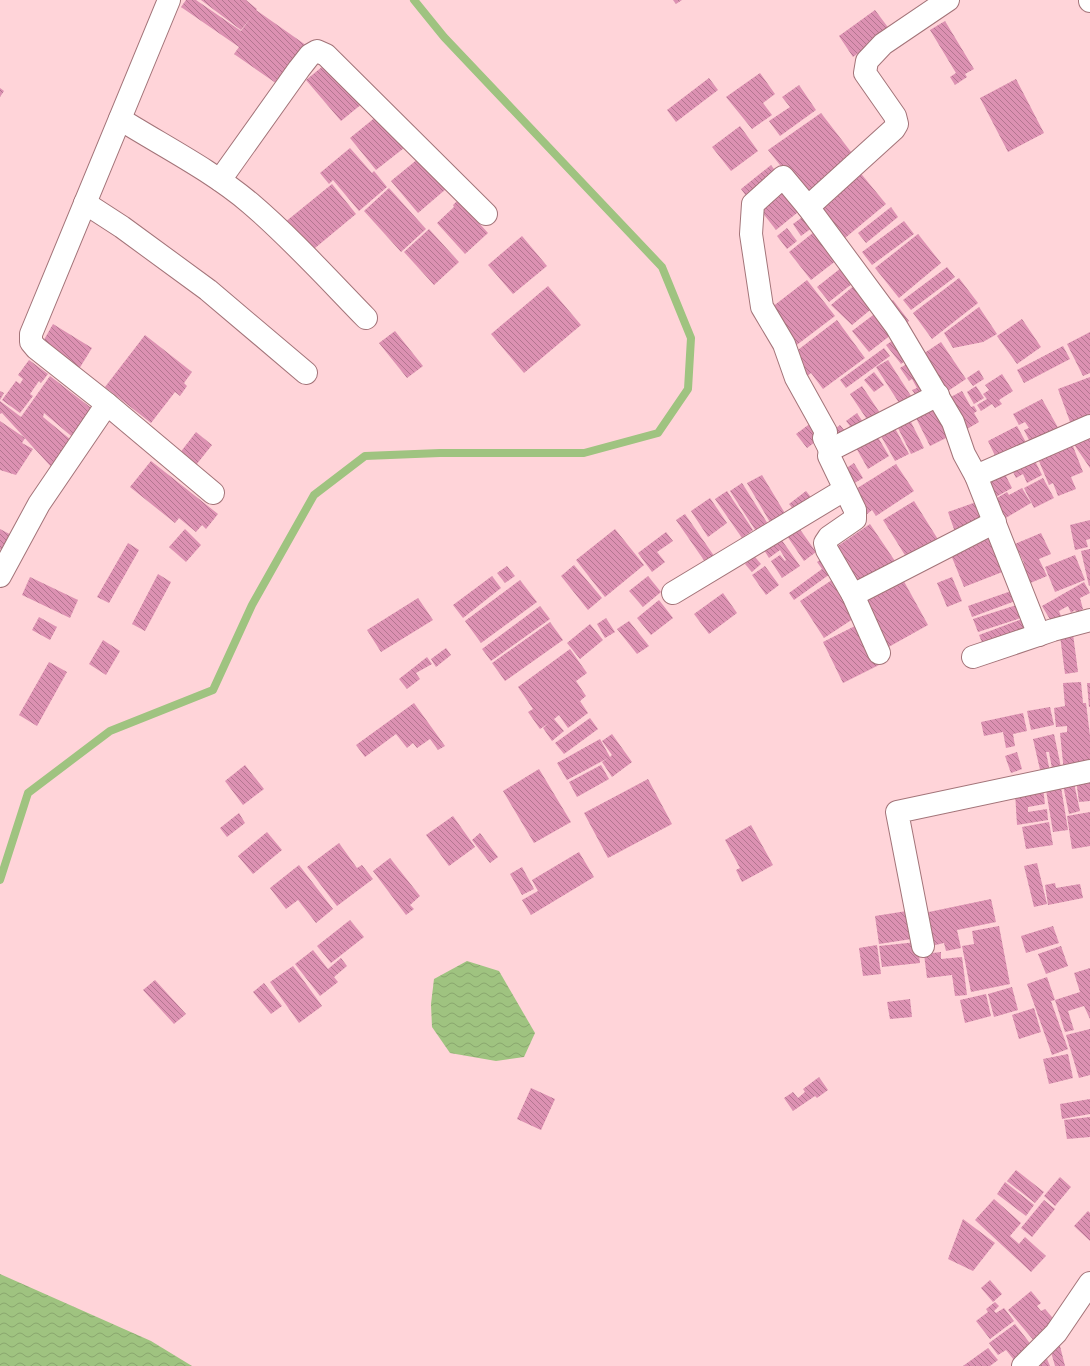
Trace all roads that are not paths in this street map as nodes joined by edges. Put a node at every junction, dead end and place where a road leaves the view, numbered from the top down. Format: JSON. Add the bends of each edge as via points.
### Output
{"nodes":[{"id":1,"x":169,"y":0,"type":"edge"},
{"id":2,"x":948,"y":0,"type":"edge"},
{"id":3,"x":120,"y":119,"type":"junction"},
{"id":4,"x":220,"y":180,"type":"junction"},
{"id":5,"x":85,"y":203,"type":"junction"},
{"id":6,"x":808,"y":207,"type":"junction"},
{"id":7,"x":486,"y":214,"type":"dead end"},
{"id":8,"x":366,"y":318,"type":"dead end"},
{"id":9,"x":306,"y":373,"type":"dead end"},
{"id":10,"x":938,"y":395,"type":"junction"},
{"id":11,"x":107,"y":404,"type":"junction"},
{"id":12,"x":1090,"y":426,"type":"edge"},
{"id":13,"x":830,"y":450,"type":"junction"},
{"id":14,"x":976,"y":476,"type":"junction"},
{"id":15,"x":844,"y":490,"type":"junction"},
{"id":16,"x":213,"y":493,"type":"dead end"},
{"id":17,"x":995,"y":522,"type":"junction"},
{"id":18,"x":0,"y":576,"type":"edge"},
{"id":19,"x":673,"y":593,"type":"dead end"},
{"id":20,"x":853,"y":595,"type":"junction"},
{"id":21,"x":1090,"y":620,"type":"edge"},
{"id":22,"x":1039,"y":635,"type":"junction"},
{"id":23,"x":879,"y":653,"type":"dead end"},
{"id":24,"x":973,"y":657,"type":"dead end"},
{"id":25,"x":1090,"y":771,"type":"edge"},
{"id":26,"x":923,"y":946,"type":"dead end"},
{"id":27,"x":1090,"y":1283,"type":"edge"},
{"id":28,"x":1023,"y":1366,"type":"edge"}],
"edges":[{"from":1,"to":3,"type":"street"},
{"from":2,"to":6,"type":"street","via":[[883,44],[867,61],[865,73],[895,116],[897,124]]},
{"from":3,"to":4,"type":"street"},
{"from":3,"to":5,"type":"street"},
{"from":4,"to":7,"type":"street","via":[[299,69],[310,55],[317,51],[326,55]]},
{"from":4,"to":8,"type":"street","via":[[282,232]]},
{"from":5,"to":9,"type":"street","via":[[208,290]]},
{"from":5,"to":11,"type":"street","via":[[31,334],[31,342]]},
{"from":6,"to":10,"type":"street","via":[[896,326]]},
{"from":6,"to":13,"type":"street","via":[[783,177],[753,204],[751,234],[762,307],[784,344],[796,378],[826,432],[824,438]]},
{"from":10,"to":13,"type":"street"},
{"from":10,"to":14,"type":"street","via":[[953,422],[964,454]]},
{"from":11,"to":16,"type":"street"},
{"from":11,"to":18,"type":"street","via":[[39,504]]},
{"from":12,"to":14,"type":"street"},
{"from":13,"to":15,"type":"street","via":[[829,456]]},
{"from":14,"to":17,"type":"street"},
{"from":15,"to":19,"type":"street"},
{"from":15,"to":20,"type":"street","via":[[855,510],[855,519],[829,537],[825,543]]},
{"from":17,"to":20,"type":"street"},
{"from":17,"to":22,"type":"street"},
{"from":20,"to":23,"type":"street"},
{"from":21,"to":22,"type":"street"},
{"from":22,"to":24,"type":"street"},
{"from":25,"to":26,"type":"street","via":[[897,812]]},
{"from":27,"to":28,"type":"street","via":[[1056,1333]]}]}
